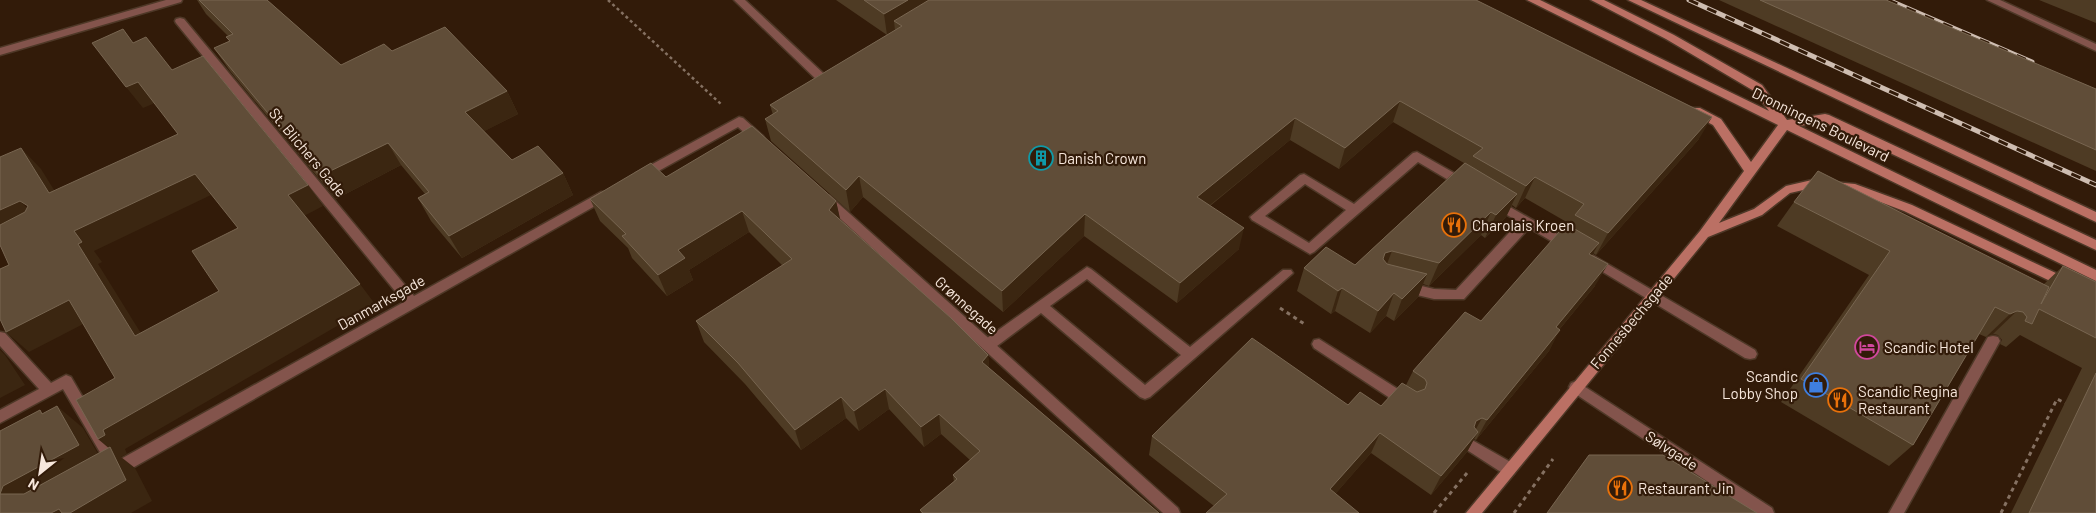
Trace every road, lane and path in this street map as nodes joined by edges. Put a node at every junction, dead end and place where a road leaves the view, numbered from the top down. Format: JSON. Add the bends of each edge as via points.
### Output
{"nodes":[{"id":1,"x":177,"y":0,"type":"edge"},
{"id":2,"x":608,"y":0,"type":"edge"},
{"id":3,"x":738,"y":0,"type":"edge"},
{"id":4,"x":1532,"y":0,"type":"edge"},
{"id":5,"x":1596,"y":0,"type":"edge"},
{"id":6,"x":1634,"y":0,"type":"edge"},
{"id":7,"x":1992,"y":0,"type":"edge"},
{"id":8,"x":180,"y":21,"type":"dead end"},
{"id":9,"x":2096,"y":48,"type":"edge"},
{"id":10,"x":0,"y":52,"type":"edge"},
{"id":11,"x":840,"y":69,"type":"edge"},
{"id":12,"x":1682,"y":104,"type":"edge"},
{"id":13,"x":739,"y":121,"type":"junction"},
{"id":14,"x":1785,"y":124,"type":"junction"},
{"id":15,"x":769,"y":147,"type":"edge"},
{"id":16,"x":1751,"y":172,"type":"junction"},
{"id":17,"x":629,"y":182,"type":"edge"},
{"id":18,"x":813,"y":187,"type":"edge"},
{"id":19,"x":613,"y":191,"type":"edge"},
{"id":20,"x":1355,"y":210,"type":"junction"},
{"id":21,"x":2096,"y":217,"type":"edge"},
{"id":22,"x":1527,"y":222,"type":"junction"},
{"id":23,"x":1704,"y":234,"type":"junction"},
{"id":24,"x":2096,"y":246,"type":"edge"},
{"id":25,"x":1287,"y":273,"type":"dead end"},
{"id":26,"x":2096,"y":276,"type":"edge"},
{"id":27,"x":1392,"y":284,"type":"edge"},
{"id":28,"x":1260,"y":296,"type":"junction"},
{"id":29,"x":1652,"y":296,"type":"junction"},
{"id":30,"x":2096,"y":298,"type":"edge"},
{"id":31,"x":412,"y":302,"type":"junction"},
{"id":32,"x":1041,"y":306,"type":"junction"},
{"id":33,"x":0,"y":337,"type":"edge"},
{"id":34,"x":1993,"y":341,"type":"dead end"},
{"id":35,"x":1319,"y":344,"type":"joint"},
{"id":36,"x":988,"y":346,"type":"junction"},
{"id":37,"x":1190,"y":354,"type":"junction"},
{"id":38,"x":1750,"y":354,"type":"dead end"},
{"id":39,"x":1576,"y":387,"type":"junction"},
{"id":40,"x":48,"y":390,"type":"junction"},
{"id":41,"x":1409,"y":404,"type":"edge"},
{"id":42,"x":2073,"y":408,"type":"dead end"},
{"id":43,"x":0,"y":416,"type":"edge"},
{"id":44,"x":1472,"y":446,"type":"edge"},
{"id":45,"x":117,"y":469,"type":"junction"},
{"id":46,"x":1509,"y":469,"type":"junction"},
{"id":47,"x":101,"y":478,"type":"edge"},
{"id":48,"x":1173,"y":513,"type":"edge"},
{"id":49,"x":1472,"y":513,"type":"edge"},
{"id":50,"x":1767,"y":513,"type":"edge"},
{"id":51,"x":1896,"y":513,"type":"edge"},
{"id":52,"x":2001,"y":513,"type":"edge"}],
"edges":[{"from":1,"to":10,"type":"street"},
{"from":2,"to":13,"type":"path"},
{"from":3,"to":11,"type":"street","via":[[823,79]]},
{"from":4,"to":14,"type":"main road","name":"Dronningens Boulevard"},
{"from":5,"to":14,"type":"main road","via":[[1670,36],[1758,88]]},
{"from":6,"to":21,"type":"main road"},
{"from":7,"to":9,"type":"street"},
{"from":8,"to":31,"type":"street","name":"St. Blichers Gade"},
{"from":12,"to":16,"type":"main road","via":[[1717,122]]},
{"from":13,"to":15,"type":"street"},
{"from":13,"to":17,"type":"street"},
{"from":14,"to":16,"type":"main road","name":"Fonnesbechsgade"},
{"from":14,"to":24,"type":"main road","via":[[1825,118]]},
{"from":14,"to":26,"type":"main road","name":"Dronningens Boulevard"},
{"from":16,"to":23,"type":"main road","name":"Fonnesbechsgade"},
{"from":18,"to":36,"type":"street","name":"Grønnegade"},
{"from":19,"to":31,"type":"street","name":"Danmarksgade"},
{"from":20,"to":20,"type":"street","via":[[1304,178],[1256,217],[1310,249]]},
{"from":20,"to":22,"type":"street","via":[[1417,156]]},
{"from":22,"to":27,"type":"street","via":[[1459,295],[1434,294]]},
{"from":22,"to":29,"type":"street"},
{"from":23,"to":29,"type":"main road","name":"Fonnesbechsgade"},
{"from":23,"to":30,"type":"main road","via":[[1758,212],[1786,190],[1812,184],[1855,188],[1908,208]]},
{"from":25,"to":28,"type":"street"},
{"from":28,"to":35,"type":"path","via":[[1321,334]]},
{"from":28,"to":37,"type":"street"},
{"from":29,"to":38,"type":"street"},
{"from":29,"to":39,"type":"main road","name":"Fonnesbechsgade"},
{"from":31,"to":45,"type":"street","name":"Danmarksgade"},
{"from":32,"to":36,"type":"street"},
{"from":32,"to":37,"type":"street","via":[[1087,272]]},
{"from":32,"to":37,"type":"street","via":[[1145,393]]},
{"from":33,"to":40,"type":"street"},
{"from":34,"to":51,"type":"street"},
{"from":35,"to":41,"type":"street"},
{"from":36,"to":48,"type":"street","name":"Grønnegade"},
{"from":39,"to":46,"type":"main road","name":"Fonnesbechsgade"},
{"from":39,"to":50,"type":"street","name":"Sølvgade"},
{"from":40,"to":43,"type":"street"},
{"from":40,"to":45,"type":"street","via":[[66,381]]},
{"from":42,"to":52,"type":"path","via":[[2057,399]]},
{"from":44,"to":46,"type":"street"},
{"from":45,"to":47,"type":"street","name":"Danmarksgade"},
{"from":46,"to":49,"type":"main road","name":"Fonnesbechsgade"}]}
